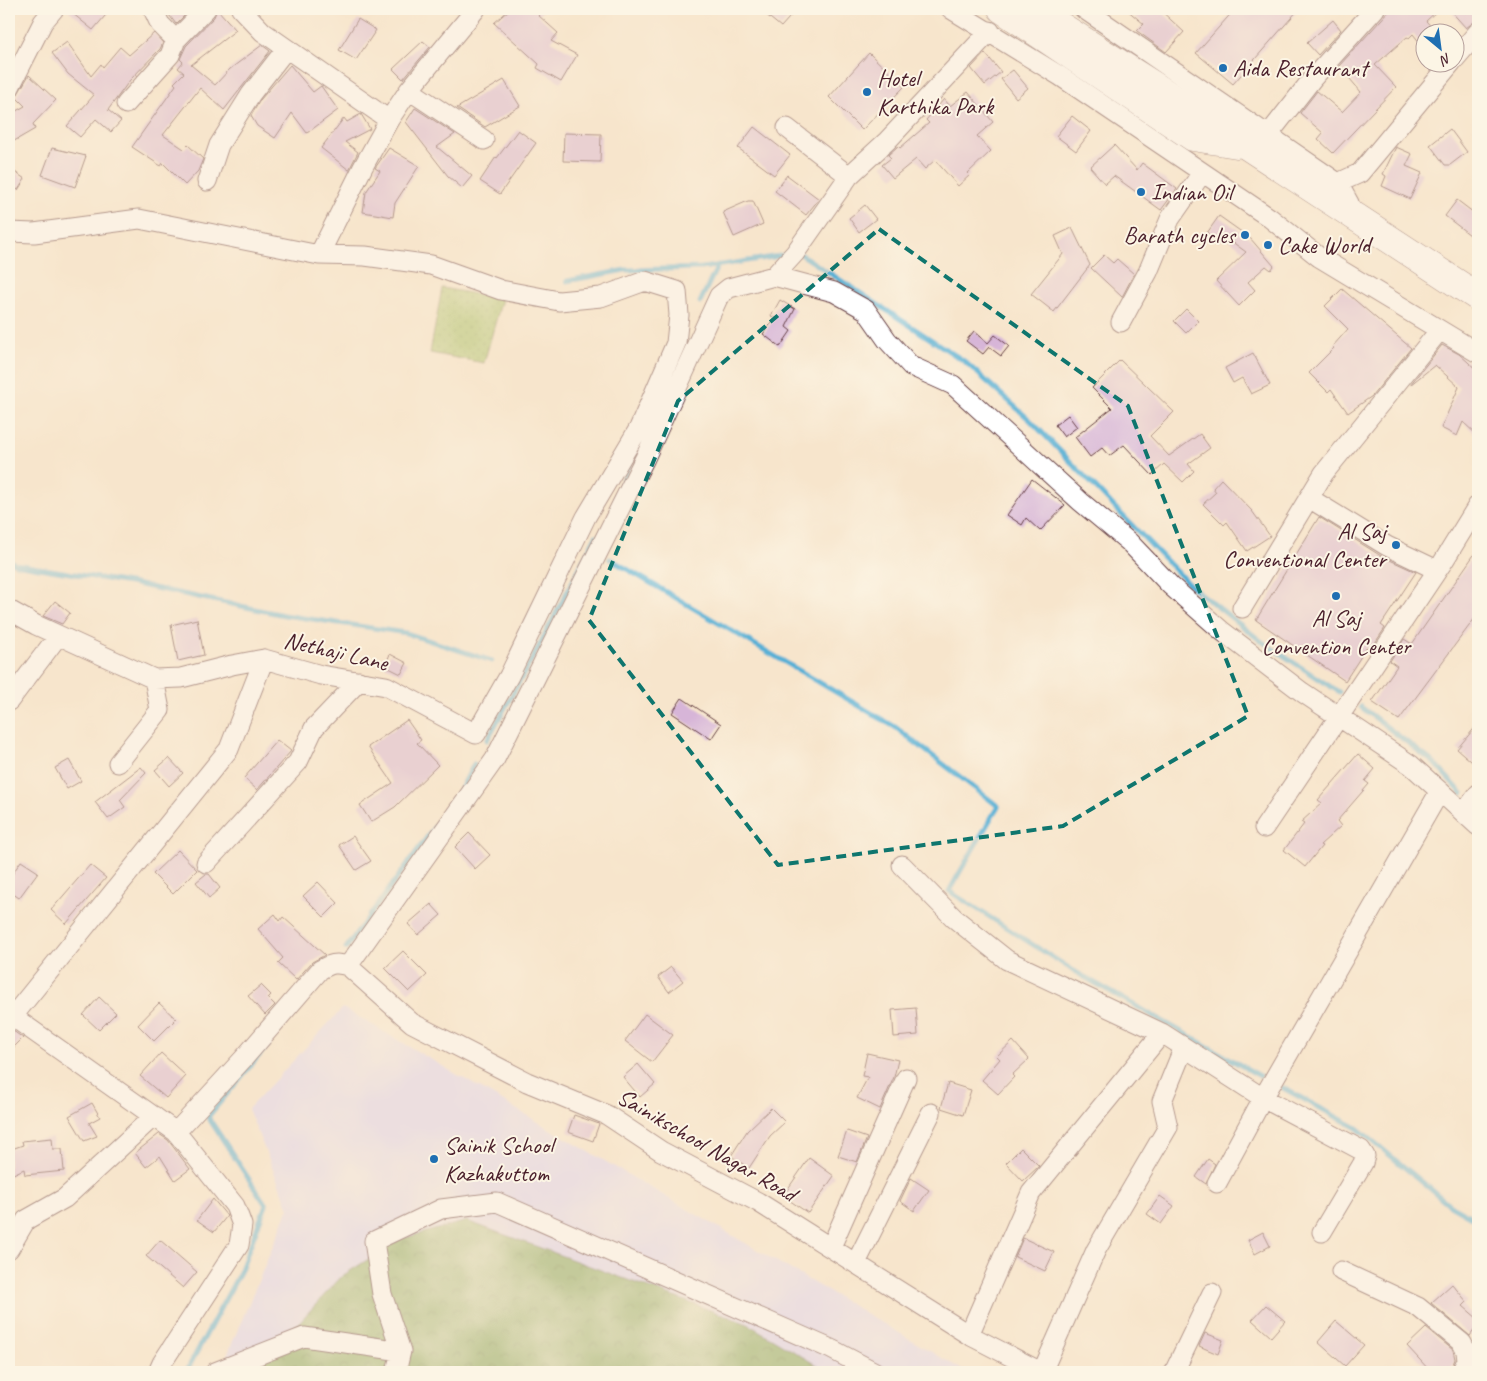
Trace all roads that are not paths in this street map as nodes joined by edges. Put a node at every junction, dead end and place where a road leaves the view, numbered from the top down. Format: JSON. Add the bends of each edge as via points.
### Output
{"nodes":[{"id":1,"x":54,"y":9,"type":"edge"},
{"id":2,"x":153,"y":9,"type":"edge"},
{"id":3,"x":206,"y":9,"type":"edge"},
{"id":4,"x":241,"y":9,"type":"edge"},
{"id":5,"x":476,"y":9,"type":"edge"},
{"id":6,"x":951,"y":9,"type":"edge"},
{"id":7,"x":1034,"y":9,"type":"edge"},
{"id":8,"x":1084,"y":9,"type":"edge"},
{"id":9,"x":1375,"y":9,"type":"edge"},
{"id":10,"x":996,"y":20,"type":"edge"},
{"id":11,"x":1478,"y":32,"type":"edge"},
{"id":12,"x":176,"y":40,"type":"junction"},
{"id":13,"x":1464,"y":48,"type":"edge"},
{"id":14,"x":286,"y":49,"type":"junction"},
{"id":15,"x":1444,"y":72,"type":"edge"},
{"id":16,"x":9,"y":89,"type":"edge"},
{"id":17,"x":410,"y":90,"type":"junction"},
{"id":18,"x":126,"y":104,"type":"dead end"},
{"id":19,"x":389,"y":120,"type":"junction"},
{"id":20,"x":786,"y":128,"type":"dead end"},
{"id":21,"x":484,"y":140,"type":"dead end"},
{"id":22,"x":1258,"y":140,"type":"junction"},
{"id":23,"x":1202,"y":173,"type":"junction"},
{"id":24,"x":849,"y":176,"type":"junction"},
{"id":25,"x":207,"y":181,"type":"dead end"},
{"id":26,"x":1338,"y":183,"type":"junction"},
{"id":27,"x":1352,"y":214,"type":"junction"},
{"id":28,"x":9,"y":232,"type":"edge"},
{"id":29,"x":319,"y":255,"type":"junction"},
{"id":30,"x":774,"y":276,"type":"junction"},
{"id":31,"x":1477,"y":293,"type":"edge"},
{"id":32,"x":1121,"y":322,"type":"dead end"},
{"id":33,"x":1439,"y":330,"type":"junction"},
{"id":34,"x":1478,"y":353,"type":"edge"},
{"id":35,"x":1309,"y":498,"type":"junction"},
{"id":36,"x":1478,"y":505,"type":"edge"},
{"id":37,"x":1437,"y":570,"type":"junction"},
{"id":38,"x":1242,"y":608,"type":"dead end"},
{"id":39,"x":9,"y":610,"type":"edge"},
{"id":40,"x":58,"y":636,"type":"junction"},
{"id":41,"x":264,"y":660,"type":"junction"},
{"id":42,"x":154,"y":679,"type":"junction"},
{"id":43,"x":359,"y":681,"type":"junction"},
{"id":44,"x":9,"y":701,"type":"edge"},
{"id":45,"x":1339,"y":716,"type":"junction"},
{"id":46,"x":118,"y":763,"type":"dead end"},
{"id":47,"x":1440,"y":791,"type":"junction"},
{"id":48,"x":1478,"y":794,"type":"edge"},
{"id":49,"x":1464,"y":813,"type":"junction"},
{"id":50,"x":1478,"y":826,"type":"edge"},
{"id":51,"x":1264,"y":828,"type":"dead end"},
{"id":52,"x":206,"y":863,"type":"dead end"},
{"id":53,"x":902,"y":865,"type":"dead end"},
{"id":54,"x":348,"y":966,"type":"junction"},
{"id":55,"x":11,"y":1015,"type":"edge"},
{"id":56,"x":1162,"y":1033,"type":"junction"},
{"id":57,"x":1184,"y":1047,"type":"junction"},
{"id":58,"x":906,"y":1078,"type":"dead end"},
{"id":59,"x":1262,"y":1098,"type":"junction"},
{"id":60,"x":932,"y":1113,"type":"dead end"},
{"id":61,"x":154,"y":1116,"type":"junction"},
{"id":62,"x":176,"y":1132,"type":"junction"},
{"id":63,"x":1217,"y":1183,"type":"dead end"},
{"id":64,"x":1322,"y":1232,"type":"dead end"},
{"id":65,"x":831,"y":1247,"type":"junction"},
{"id":66,"x":9,"y":1249,"type":"edge"},
{"id":67,"x":856,"y":1263,"type":"junction"},
{"id":68,"x":1341,"y":1271,"type":"dead end"},
{"id":69,"x":1212,"y":1293,"type":"dead end"},
{"id":70,"x":969,"y":1334,"type":"junction"},
{"id":71,"x":401,"y":1351,"type":"junction"},
{"id":72,"x":158,"y":1372,"type":"edge"},
{"id":73,"x":216,"y":1372,"type":"edge"},
{"id":74,"x":396,"y":1372,"type":"edge"},
{"id":75,"x":875,"y":1372,"type":"edge"},
{"id":76,"x":1042,"y":1372,"type":"edge"},
{"id":77,"x":1174,"y":1372,"type":"edge"},
{"id":78,"x":1460,"y":1372,"type":"edge"}],
"edges":[{"from":1,"to":16,"type":"street","via":[[43,22]]},
{"from":2,"to":12,"type":"street","via":[[160,24]]},
{"from":3,"to":12,"type":"street"},
{"from":4,"to":14,"type":"street","via":[[263,32]]},
{"from":5,"to":17,"type":"street"},
{"from":6,"to":10,"type":"street"},
{"from":7,"to":22,"type":"highway","via":[[1200,115]]},
{"from":8,"to":22,"type":"street"},
{"from":9,"to":22,"type":"street"},
{"from":10,"to":22,"type":"highway","via":[[1193,137]]},
{"from":10,"to":23,"type":"street","via":[[1060,76]]},
{"from":10,"to":24,"type":"street","via":[[887,141]]},
{"from":11,"to":13,"type":"street"},
{"from":12,"to":18,"type":"street","via":[[170,56]]},
{"from":14,"to":19,"type":"street"},
{"from":14,"to":25,"type":"street","via":[[251,94],[219,145]]},
{"from":15,"to":26,"type":"street","via":[[1360,173]]},
{"from":17,"to":19,"type":"street"},
{"from":17,"to":21,"type":"street"},
{"from":19,"to":29,"type":"street"},
{"from":20,"to":24,"type":"street"},
{"from":22,"to":26,"type":"street"},
{"from":22,"to":27,"type":"highway"},
{"from":23,"to":32,"type":"street","via":[[1170,219],[1148,272]]},
{"from":23,"to":33,"type":"street","via":[[1270,218],[1319,257]]},
{"from":24,"to":30,"type":"street","via":[[795,253]]},
{"from":26,"to":27,"type":"street"},
{"from":27,"to":31,"type":"highway"},
{"from":28,"to":29,"type":"street","via":[[34,233],[139,219]]},
{"from":29,"to":43,"type":"street","name":"Nethaji Lane","via":[[365,256],[431,265],[500,290],[559,300],[601,297],[645,282],[677,291],[676,342],[640,428],[586,517],[509,676],[476,734],[386,686]]},
{"from":30,"to":45,"type":"street","via":[[834,292],[866,310],[911,366],[954,385],[1129,542],[1183,597],[1302,692]]},
{"from":30,"to":54,"type":"street","via":[[729,288],[719,296],[646,458],[495,759]]},
{"from":33,"to":34,"type":"street"},
{"from":33,"to":35,"type":"street","via":[[1338,453]]},
{"from":35,"to":37,"type":"street","via":[[1387,546]]},
{"from":35,"to":38,"type":"street"},
{"from":36,"to":37,"type":"street"},
{"from":37,"to":45,"type":"street"},
{"from":39,"to":40,"type":"street","name":"Nethaji Lane"},
{"from":40,"to":42,"type":"street","name":"Nethaji Lane"},
{"from":40,"to":44,"type":"street"},
{"from":41,"to":42,"type":"street","name":"Nethaji Lane","via":[[181,678]]},
{"from":41,"to":43,"type":"street","name":"Nethaji Lane"},
{"from":41,"to":55,"type":"street","via":[[229,749]]},
{"from":42,"to":46,"type":"street","via":[[160,710]]},
{"from":43,"to":52,"type":"street","via":[[314,728],[298,762]]},
{"from":45,"to":47,"type":"street","via":[[1411,765]]},
{"from":45,"to":51,"type":"street"},
{"from":47,"to":49,"type":"street"},
{"from":47,"to":59,"type":"street"},
{"from":48,"to":49,"type":"street"},
{"from":49,"to":50,"type":"street"},
{"from":53,"to":56,"type":"street","via":[[954,918],[1007,960]]},
{"from":54,"to":62,"type":"street","via":[[330,964],[320,970]]},
{"from":54,"to":65,"type":"street","name":"Sainikschool Nagar Road","via":[[412,1023],[527,1082],[607,1114],[661,1151],[758,1202]]},
{"from":55,"to":61,"type":"street"},
{"from":56,"to":57,"type":"street"},
{"from":56,"to":70,"type":"street","via":[[1031,1192]]},
{"from":57,"to":59,"type":"street"},
{"from":57,"to":76,"type":"street","via":[[1162,1101],[1168,1127],[1096,1250]]},
{"from":58,"to":65,"type":"street"},
{"from":59,"to":63,"type":"street"},
{"from":59,"to":64,"type":"street","via":[[1352,1144],[1365,1156]]},
{"from":60,"to":67,"type":"street"},
{"from":61,"to":62,"type":"street"},
{"from":61,"to":66,"type":"street","via":[[65,1198],[26,1220]]},
{"from":62,"to":72,"type":"street","via":[[235,1206],[242,1225],[239,1245]]},
{"from":65,"to":67,"type":"street","name":"Sainikschool Nagar Road"},
{"from":67,"to":70,"type":"street","name":"Sainikschool Nagar Road"},
{"from":68,"to":78,"type":"street","via":[[1418,1307],[1462,1343],[1467,1362]]},
{"from":69,"to":77,"type":"street"},
{"from":70,"to":76,"type":"street","name":"Sainikschool Nagar Road"},
{"from":71,"to":73,"type":"street","via":[[304,1337]]},
{"from":71,"to":74,"type":"street"},
{"from":71,"to":75,"type":"street","via":[[382,1294],[374,1241],[441,1209],[497,1202],[831,1349]]}]}
